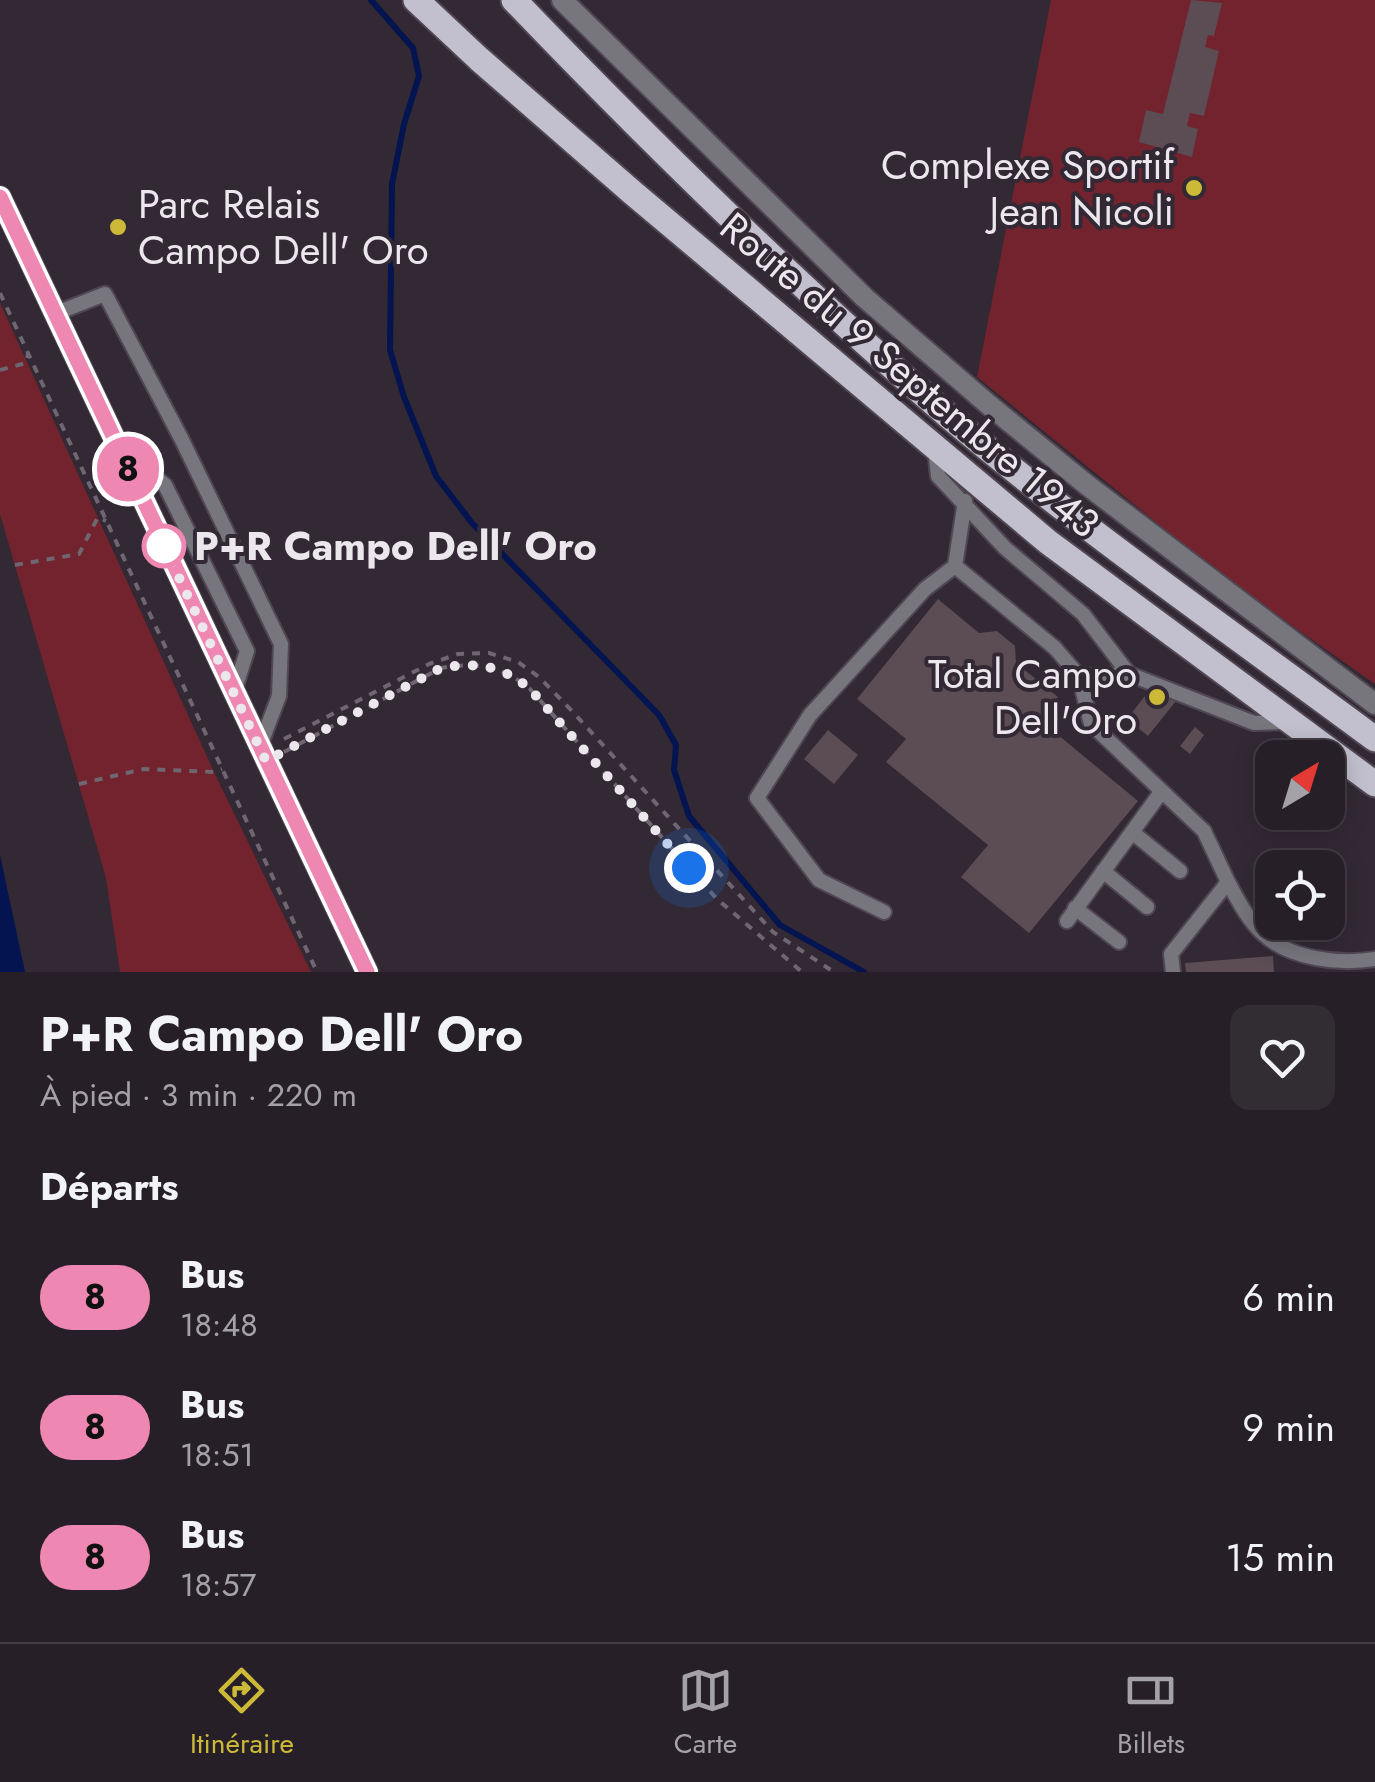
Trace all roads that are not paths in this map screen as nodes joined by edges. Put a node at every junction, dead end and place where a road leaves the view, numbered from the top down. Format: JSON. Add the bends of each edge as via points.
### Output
{"nodes":[{"id":1,"x":416,"y":0,"type":"edge"},
{"id":2,"x":514,"y":0,"type":"edge"},
{"id":3,"x":562,"y":0,"type":"edge"},
{"id":4,"x":0,"y":197,"type":"edge"},
{"id":5,"x":54,"y":314,"type":"junction"},
{"id":6,"x":118,"y":447,"type":"junction"},
{"id":7,"x":935,"y":448,"type":"junction"},
{"id":8,"x":965,"y":501,"type":"junction"},
{"id":9,"x":955,"y":566,"type":"junction"},
{"id":10,"x":1129,"y":674,"type":"junction"},
{"id":11,"x":1079,"y":676,"type":"junction"},
{"id":12,"x":234,"y":692,"type":"junction"},
{"id":13,"x":1375,"y":704,"type":"edge"},
{"id":14,"x":1294,"y":721,"type":"junction"},
{"id":15,"x":1375,"y":739,"type":"edge"},
{"id":16,"x":263,"y":752,"type":"junction"},
{"id":17,"x":1375,"y":784,"type":"edge"},
{"id":18,"x":1162,"y":791,"type":"junction"},
{"id":19,"x":1132,"y":832,"type":"junction"},
{"id":20,"x":1103,"y":871,"type":"junction"},
{"id":21,"x":1180,"y":871,"type":"dead end"},
{"id":22,"x":1228,"y":882,"type":"junction"},
{"id":23,"x":1148,"y":906,"type":"dead end"},
{"id":24,"x":884,"y":912,"type":"dead end"},
{"id":25,"x":1118,"y":942,"type":"dead end"},
{"id":26,"x":1375,"y":959,"type":"edge"},
{"id":27,"x":366,"y":972,"type":"edge"},
{"id":28,"x":1173,"y":972,"type":"edge"}],
"edges":[{"from":1,"to":7,"type":"main road","name":"Route du 9 Septembre 1943"},
{"from":2,"to":15,"type":"main road","name":"Route du 9 Septembre 1943","via":[[735,220],[948,415]]},
{"from":3,"to":13,"type":"street","via":[[865,298],[1086,484]]},
{"from":4,"to":5,"type":"main road"},
{"from":5,"to":6,"type":"main road"},
{"from":5,"to":16,"type":"lane","via":[[105,294],[282,644],[280,696]]},
{"from":6,"to":12,"type":"main road"},
{"from":6,"to":12,"type":"lane","via":[[165,485],[247,651]]},
{"from":7,"to":8,"type":"lane","via":[[938,476]]},
{"from":7,"to":14,"type":"main road","name":"Route du 9 Septembre 1943","via":[[1048,542]]},
{"from":8,"to":9,"type":"lane"},
{"from":8,"to":10,"type":"lane","via":[[1005,548],[1083,614]]},
{"from":9,"to":11,"type":"lane","via":[[1055,648]]},
{"from":9,"to":24,"type":"lane","via":[[810,715],[757,798],[819,880]]},
{"from":10,"to":11,"type":"lane"},
{"from":10,"to":14,"type":"lane","via":[[1254,723]]},
{"from":11,"to":18,"type":"lane","via":[[1091,724]]},
{"from":12,"to":16,"type":"main road"},
{"from":14,"to":17,"type":"main road","name":"Route du 9 Septembre 1943"},
{"from":16,"to":27,"type":"main road"},
{"from":18,"to":19,"type":"lane"},
{"from":18,"to":22,"type":"lane","via":[[1204,832]]},
{"from":19,"to":20,"type":"lane"},
{"from":19,"to":21,"type":"lane"},
{"from":20,"to":23,"type":"lane"},
{"from":20,"to":25,"type":"lane","via":[[1071,914]]},
{"from":22,"to":26,"type":"lane","via":[[1264,936],[1292,951],[1333,961]]},
{"from":22,"to":28,"type":"lane","via":[[1171,954]]}]}
